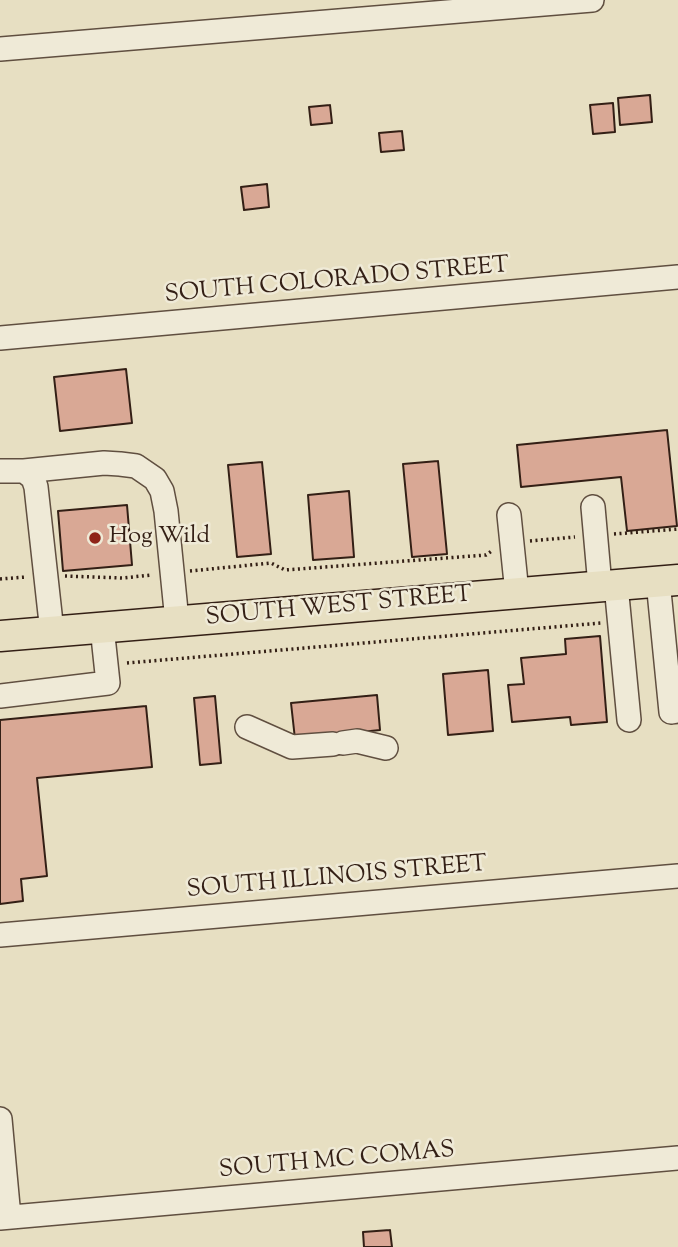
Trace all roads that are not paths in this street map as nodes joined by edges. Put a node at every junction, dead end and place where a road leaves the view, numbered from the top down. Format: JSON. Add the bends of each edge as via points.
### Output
{"nodes":[{"id":1,"x":593,"y":0,"type":"edge"},
{"id":2,"x":0,"y":49,"type":"edge"},
{"id":3,"x":678,"y":277,"type":"edge"},
{"id":4,"x":0,"y":338,"type":"edge"},
{"id":5,"x":0,"y":471,"type":"edge"},
{"id":6,"x":24,"y":471,"type":"junction"},
{"id":7,"x":593,"y":507,"type":"dead end"},
{"id":8,"x":509,"y":515,"type":"dead end"},
{"id":9,"x":668,"y":580,"type":"edge"},
{"id":10,"x":608,"y":585,"type":"junction"},
{"id":11,"x":517,"y":593,"type":"junction"},
{"id":12,"x":177,"y":621,"type":"junction"},
{"id":13,"x":102,"y":628,"type":"junction"},
{"id":14,"x":51,"y":632,"type":"junction"},
{"id":15,"x":0,"y":636,"type":"edge"},
{"id":16,"x":673,"y":681,"type":"edge"},
{"id":17,"x":0,"y":696,"type":"edge"},
{"id":18,"x":678,"y":711,"type":"edge"},
{"id":19,"x":629,"y":720,"type":"dead end"},
{"id":20,"x":247,"y":727,"type":"dead end"},
{"id":21,"x":386,"y":748,"type":"dead end"},
{"id":22,"x":678,"y":876,"type":"edge"},
{"id":23,"x":0,"y":935,"type":"edge"},
{"id":24,"x":0,"y":1119,"type":"edge"},
{"id":25,"x":678,"y":1158,"type":"edge"},
{"id":26,"x":3,"y":1175,"type":"edge"},
{"id":27,"x":5,"y":1218,"type":"edge"}],
"edges":[{"from":1,"to":2,"type":"street"},
{"from":3,"to":4,"type":"street","name":"SOUTH COLORADO STREET"},
{"from":5,"to":6,"type":"street"},
{"from":6,"to":12,"type":"street","via":[[104,463],[146,471],[162,491],[166,510]]},
{"from":6,"to":14,"type":"street","via":[[36,487]]},
{"from":7,"to":10,"type":"street","via":[[595,536]]},
{"from":8,"to":11,"type":"street"},
{"from":9,"to":10,"type":"main road","name":"SOUTH WEST STREET"},
{"from":9,"to":16,"type":"street"},
{"from":10,"to":11,"type":"main road","name":"SOUTH WEST STREET"},
{"from":10,"to":19,"type":"street","via":[[619,621]]},
{"from":11,"to":12,"type":"main road","name":"SOUTH WEST STREET"},
{"from":12,"to":13,"type":"main road","name":"SOUTH WEST STREET"},
{"from":13,"to":14,"type":"main road","name":"SOUTH WEST STREET"},
{"from":13,"to":17,"type":"street","via":[[108,683]]},
{"from":14,"to":15,"type":"main road","name":"SOUTH WEST STREET"},
{"from":16,"to":18,"type":"street","via":[[671,712]]},
{"from":20,"to":21,"type":"street","via":[[292,747],[357,741]]},
{"from":22,"to":23,"type":"street","name":"SOUTH ILLINOIS STREET"},
{"from":24,"to":26,"type":"street"},
{"from":25,"to":27,"type":"street","name":"SOUTH MC COMAS"},
{"from":26,"to":27,"type":"street"}]}
